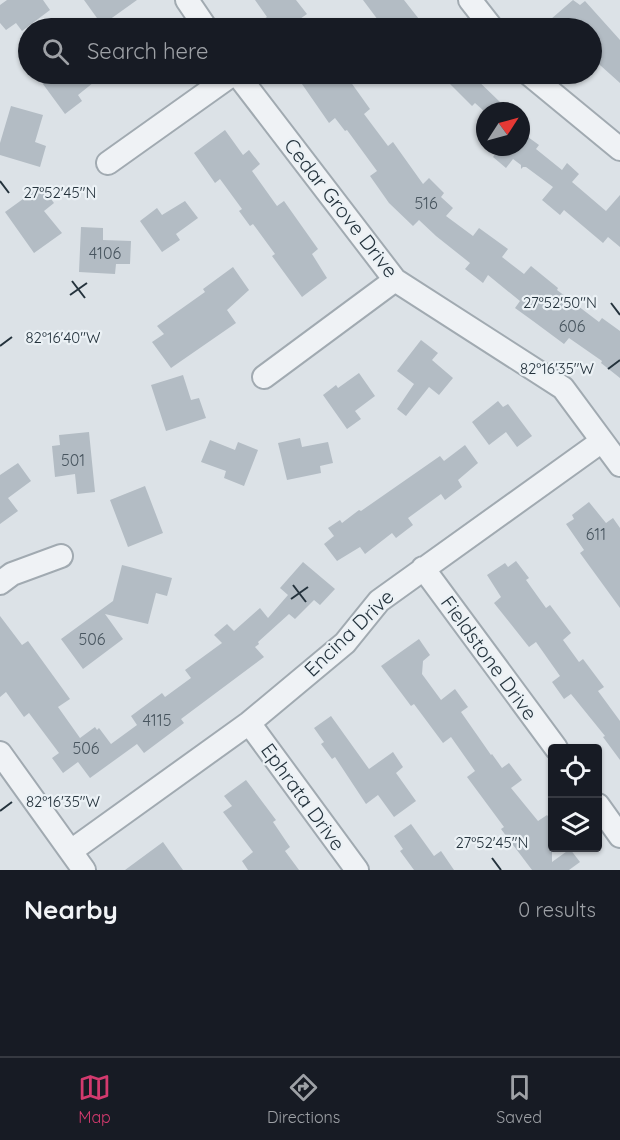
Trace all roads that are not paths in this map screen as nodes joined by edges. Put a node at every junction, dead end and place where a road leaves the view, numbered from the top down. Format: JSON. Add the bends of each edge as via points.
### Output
{"nodes":[{"id":1,"x":187,"y":0,"type":"edge"},
{"id":2,"x":471,"y":0,"type":"edge"},
{"id":3,"x":199,"y":18,"type":"edge"},
{"id":4,"x":484,"y":18,"type":"edge"},
{"id":5,"x":218,"y":84,"type":"edge"},
{"id":6,"x":245,"y":84,"type":"edge"},
{"id":7,"x":541,"y":84,"type":"edge"},
{"id":8,"x":620,"y":149,"type":"edge"},
{"id":9,"x":108,"y":162,"type":"dead end"},
{"id":10,"x":395,"y":280,"type":"junction"},
{"id":11,"x":264,"y":377,"type":"dead end"},
{"id":12,"x":602,"y":441,"type":"junction"},
{"id":13,"x":620,"y":465,"type":"edge"},
{"id":14,"x":61,"y":556,"type":"dead end"},
{"id":15,"x":423,"y":568,"type":"junction"},
{"id":16,"x":0,"y":583,"type":"edge"},
{"id":17,"x":249,"y":723,"type":"junction"},
{"id":18,"x":553,"y":744,"type":"edge"},
{"id":19,"x":0,"y":753,"type":"edge"},
{"id":20,"x":602,"y":812,"type":"edge"},
{"id":21,"x":620,"y":836,"type":"edge"},
{"id":22,"x":71,"y":851,"type":"junction"},
{"id":23,"x":84,"y":870,"type":"edge"},
{"id":24,"x":357,"y":870,"type":"edge"}],
"edges":[{"from":1,"to":3,"type":"street"},
{"from":2,"to":4,"type":"street"},
{"from":5,"to":9,"type":"street"},
{"from":6,"to":10,"type":"street","name":"Cedar Grove Drive"},
{"from":7,"to":8,"type":"street"},
{"from":10,"to":11,"type":"street"},
{"from":10,"to":12,"type":"street","name":"Cedar Grove Drive","via":[[563,388]]},
{"from":12,"to":13,"type":"street","name":"Cedar Grove Drive"},
{"from":12,"to":15,"type":"street","name":"Encina Drive"},
{"from":14,"to":16,"type":"street","via":[[12,574]]},
{"from":15,"to":17,"type":"street","name":"Encina Drive","via":[[379,601],[345,643]]},
{"from":15,"to":18,"type":"street","name":"Fieldstone Drive"},
{"from":17,"to":22,"type":"street","name":"Encina Drive"},
{"from":17,"to":24,"type":"street","name":"Ephrata Drive"},
{"from":19,"to":22,"type":"street"},
{"from":20,"to":21,"type":"street"},
{"from":22,"to":23,"type":"street"}]}
